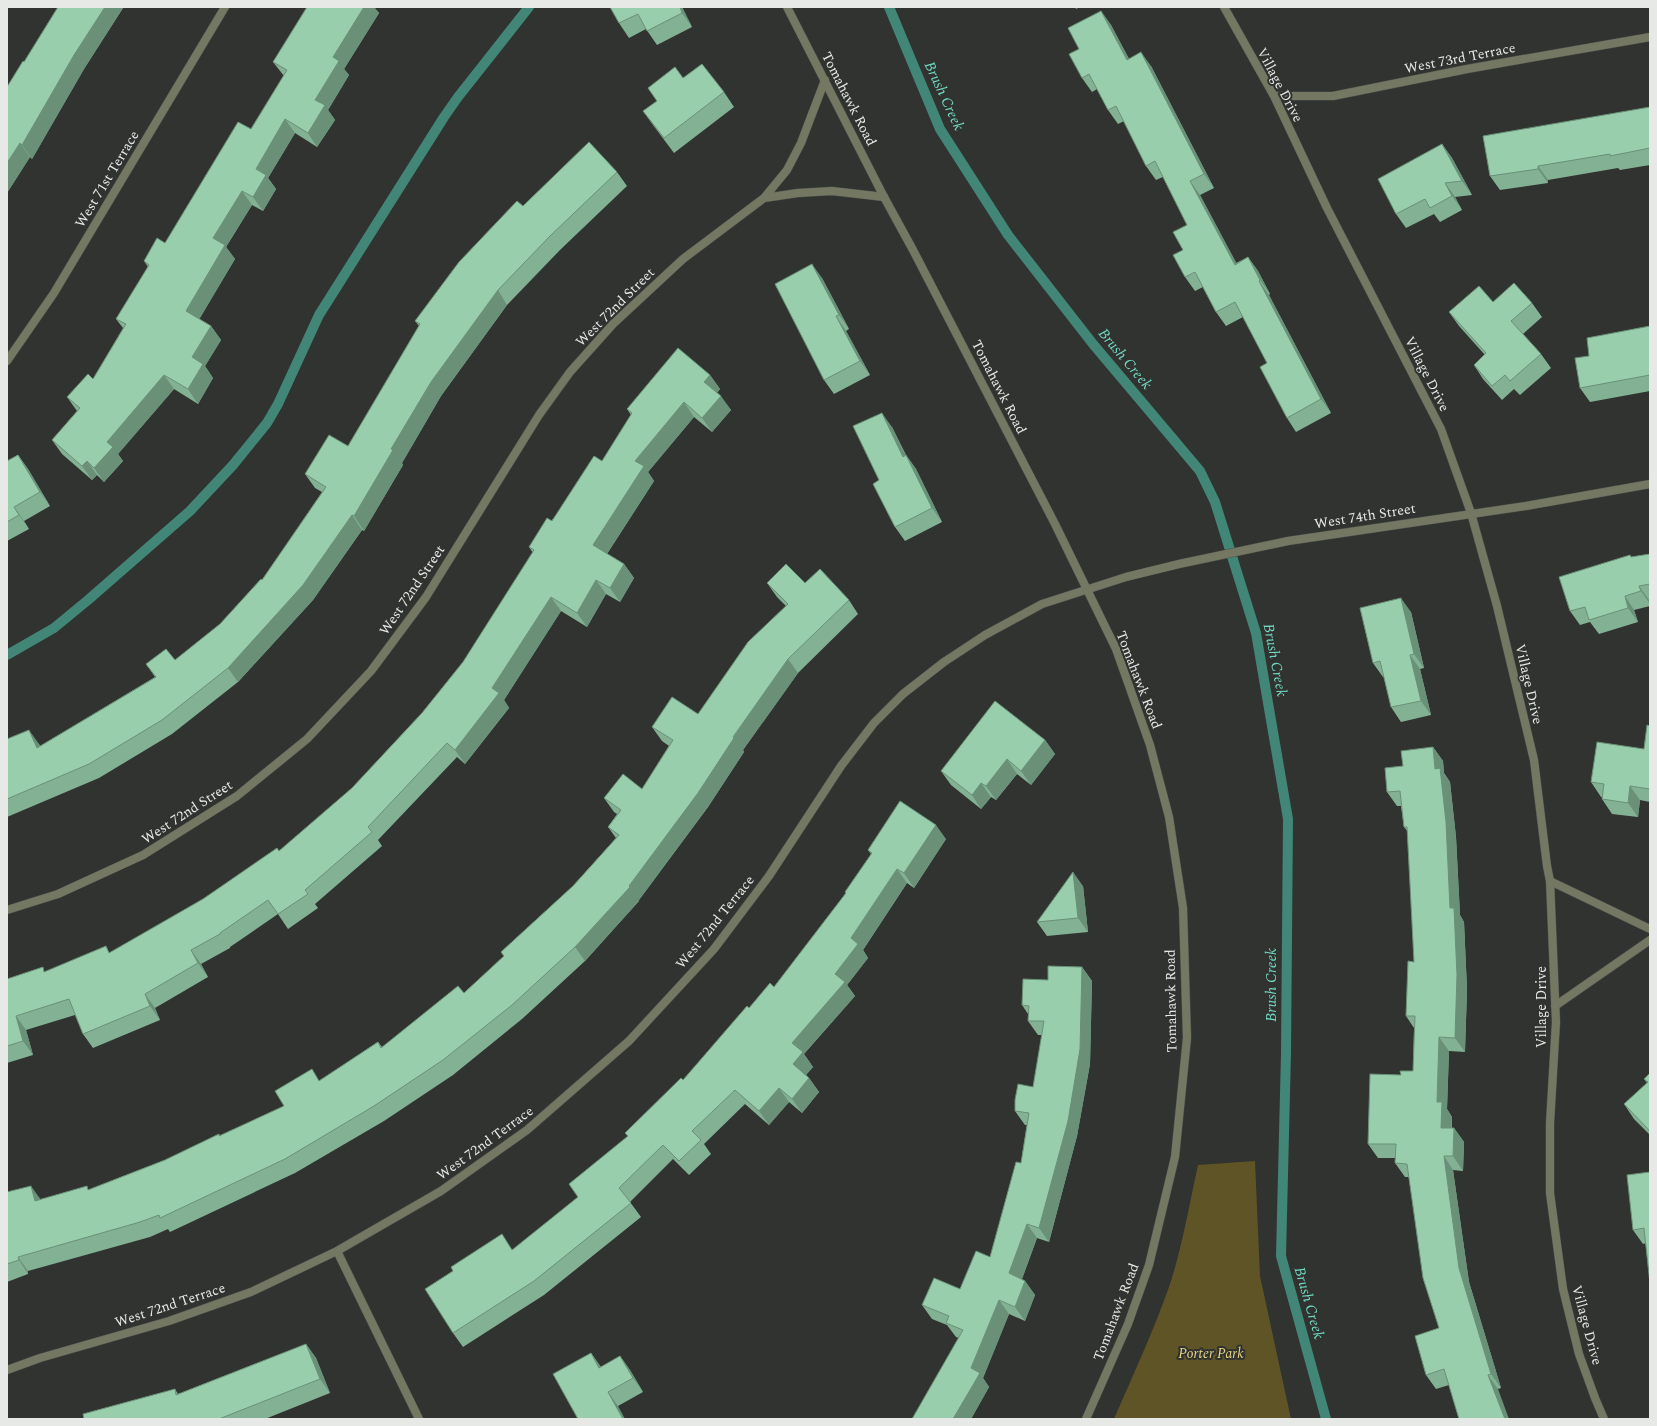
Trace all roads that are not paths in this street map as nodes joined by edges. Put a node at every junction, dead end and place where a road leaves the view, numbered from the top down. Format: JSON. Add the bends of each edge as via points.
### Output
{"nodes":[{"id":1,"x":225,"y":7,"type":"edge"},
{"id":2,"x":787,"y":7,"type":"edge"},
{"id":3,"x":1224,"y":7,"type":"edge"},
{"id":4,"x":1650,"y":37,"type":"edge"},
{"id":5,"x":824,"y":80,"type":"junction"},
{"id":6,"x":1274,"y":96,"type":"junction"},
{"id":7,"x":884,"y":197,"type":"junction"},
{"id":8,"x":764,"y":198,"type":"junction"},
{"id":9,"x":7,"y":362,"type":"edge"},
{"id":10,"x":1650,"y":484,"type":"edge"},
{"id":11,"x":1472,"y":513,"type":"junction"},
{"id":12,"x":1086,"y":590,"type":"junction"},
{"id":13,"x":1550,"y":881,"type":"junction"},
{"id":14,"x":7,"y":910,"type":"edge"},
{"id":15,"x":1650,"y":929,"type":"edge"},
{"id":16,"x":1650,"y":940,"type":"edge"},
{"id":17,"x":1555,"y":1006,"type":"junction"},
{"id":18,"x":337,"y":1251,"type":"junction"},
{"id":19,"x":7,"y":1370,"type":"edge"},
{"id":20,"x":419,"y":1419,"type":"edge"},
{"id":21,"x":1086,"y":1419,"type":"edge"},
{"id":22,"x":1604,"y":1419,"type":"edge"}],
"edges":[{"from":1,"to":9,"type":"street","name":"West 71st Terrace","via":[[54,293]]},
{"from":2,"to":5,"type":"street","name":"Tomahawk Road"},
{"from":3,"to":6,"type":"street","name":"Village Drive"},
{"from":4,"to":6,"type":"street","name":"West 73rd Terrace","via":[[1467,69],[1333,96]]},
{"from":5,"to":7,"type":"street","name":"Tomahawk Road"},
{"from":5,"to":8,"type":"street","name":"West 72nd Street","via":[[801,143],[787,170]]},
{"from":6,"to":11,"type":"street","name":"Village Drive","via":[[1327,208],[1441,429]]},
{"from":7,"to":8,"type":"street","name":"West 72nd Street","via":[[832,192]]},
{"from":7,"to":12,"type":"street","name":"Tomahawk Road","via":[[1052,517]]},
{"from":8,"to":14,"type":"street","name":"West 72nd Street","via":[[683,259],[613,324],[570,372],[539,415],[426,597],[371,671],[307,739],[237,796],[143,855],[58,894]]},
{"from":10,"to":11,"type":"street","name":"West 74th Street"},
{"from":11,"to":12,"type":"street","name":"West 74th Street","via":[[1281,543],[1179,564]]},
{"from":11,"to":13,"type":"street","name":"Village Drive","via":[[1534,760]]},
{"from":12,"to":18,"type":"street","name":"West 72nd Terrace","via":[[1042,604],[985,635],[944,662],[903,694],[874,723],[841,766],[769,876],[714,949],[629,1041],[521,1134],[441,1191]]},
{"from":12,"to":21,"type":"street","name":"Tomahawk Road","via":[[1116,649],[1150,745],[1169,817],[1182,908],[1187,1038],[1174,1157],[1149,1265],[1128,1324]]},
{"from":13,"to":15,"type":"street"},
{"from":13,"to":17,"type":"street","name":"Village Drive"},
{"from":16,"to":17,"type":"street"},
{"from":17,"to":22,"type":"street","name":"Village Drive","via":[[1550,1193],[1563,1289],[1579,1354]]},
{"from":18,"to":19,"type":"street","name":"West 72nd Terrace","via":[[251,1292],[169,1321]]},
{"from":18,"to":20,"type":"street"}]}
